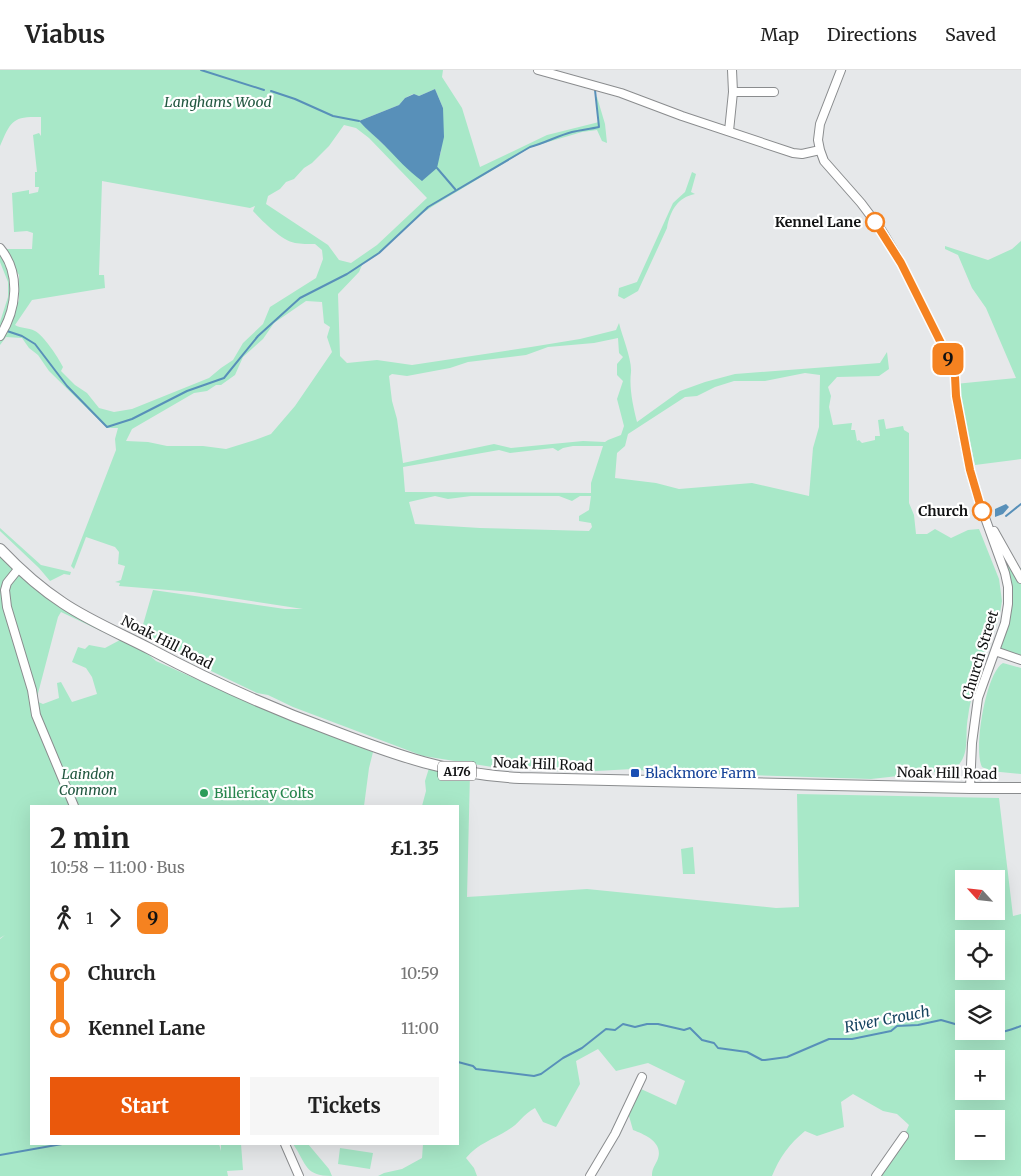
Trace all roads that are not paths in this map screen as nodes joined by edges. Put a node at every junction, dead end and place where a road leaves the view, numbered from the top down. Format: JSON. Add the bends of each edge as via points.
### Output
{"nodes":[{"id":1,"x":538,"y":70,"type":"edge"},
{"id":2,"x":732,"y":70,"type":"edge"},
{"id":3,"x":841,"y":70,"type":"edge"},
{"id":4,"x":555,"y":72,"type":"edge"},
{"id":5,"x":734,"y":92,"type":"junction"},
{"id":6,"x":774,"y":92,"type":"dead end"},
{"id":7,"x":729,"y":131,"type":"junction"},
{"id":8,"x":820,"y":150,"type":"junction"},
{"id":9,"x":0,"y":248,"type":"edge"},
{"id":10,"x":0,"y":336,"type":"edge"},
{"id":11,"x":986,"y":520,"type":"junction"},
{"id":12,"x":0,"y":549,"type":"edge"},
{"id":13,"x":19,"y":568,"type":"junction"},
{"id":14,"x":1021,"y":579,"type":"edge"},
{"id":15,"x":995,"y":651,"type":"junction"},
{"id":16,"x":1021,"y":660,"type":"edge"},
{"id":17,"x":970,"y":788,"type":"junction"},
{"id":18,"x":1021,"y":788,"type":"edge"},
{"id":19,"x":74,"y":805,"type":"edge"},
{"id":20,"x":642,"y":1077,"type":"dead end"},
{"id":21,"x":904,"y":1136,"type":"dead end"},
{"id":22,"x":285,"y":1145,"type":"edge"},
{"id":23,"x":299,"y":1176,"type":"edge"},
{"id":24,"x":590,"y":1176,"type":"edge"},
{"id":25,"x":876,"y":1176,"type":"edge"}],
"edges":[{"from":1,"to":4,"type":"street"},
{"from":2,"to":5,"type":"street"},
{"from":3,"to":8,"type":"street","via":[[820,124]]},
{"from":4,"to":7,"type":"street"},
{"from":5,"to":6,"type":"street"},
{"from":5,"to":7,"type":"street"},
{"from":7,"to":8,"type":"street","via":[[793,153]]},
{"from":8,"to":11,"type":"street","name":"Church Street","via":[[824,161],[882,231],[945,351],[955,376],[970,470]]},
{"from":9,"to":10,"type":"street","via":[[7,256],[14,280],[10,317]]},
{"from":11,"to":14,"type":"street"},
{"from":11,"to":15,"type":"street","name":"Church Street","via":[[1008,587],[1005,623]]},
{"from":12,"to":13,"type":"main road","name":"Noak Hill Road","number":"A176"},
{"from":13,"to":17,"type":"main road","name":"Noak Hill Road","number":"A176","via":[[64,604],[192,671],[284,713],[425,764],[471,774],[520,778]]},
{"from":13,"to":19,"type":"street","via":[[5,590],[7,607],[32,690],[36,715]]},
{"from":15,"to":16,"type":"street"},
{"from":15,"to":17,"type":"street","name":"Church Street","via":[[978,698]]},
{"from":17,"to":18,"type":"main road","name":"Noak Hill Road","number":"A176"},
{"from":20,"to":24,"type":"street","via":[[615,1134]]},
{"from":21,"to":25,"type":"street"},
{"from":22,"to":23,"type":"street"}]}
